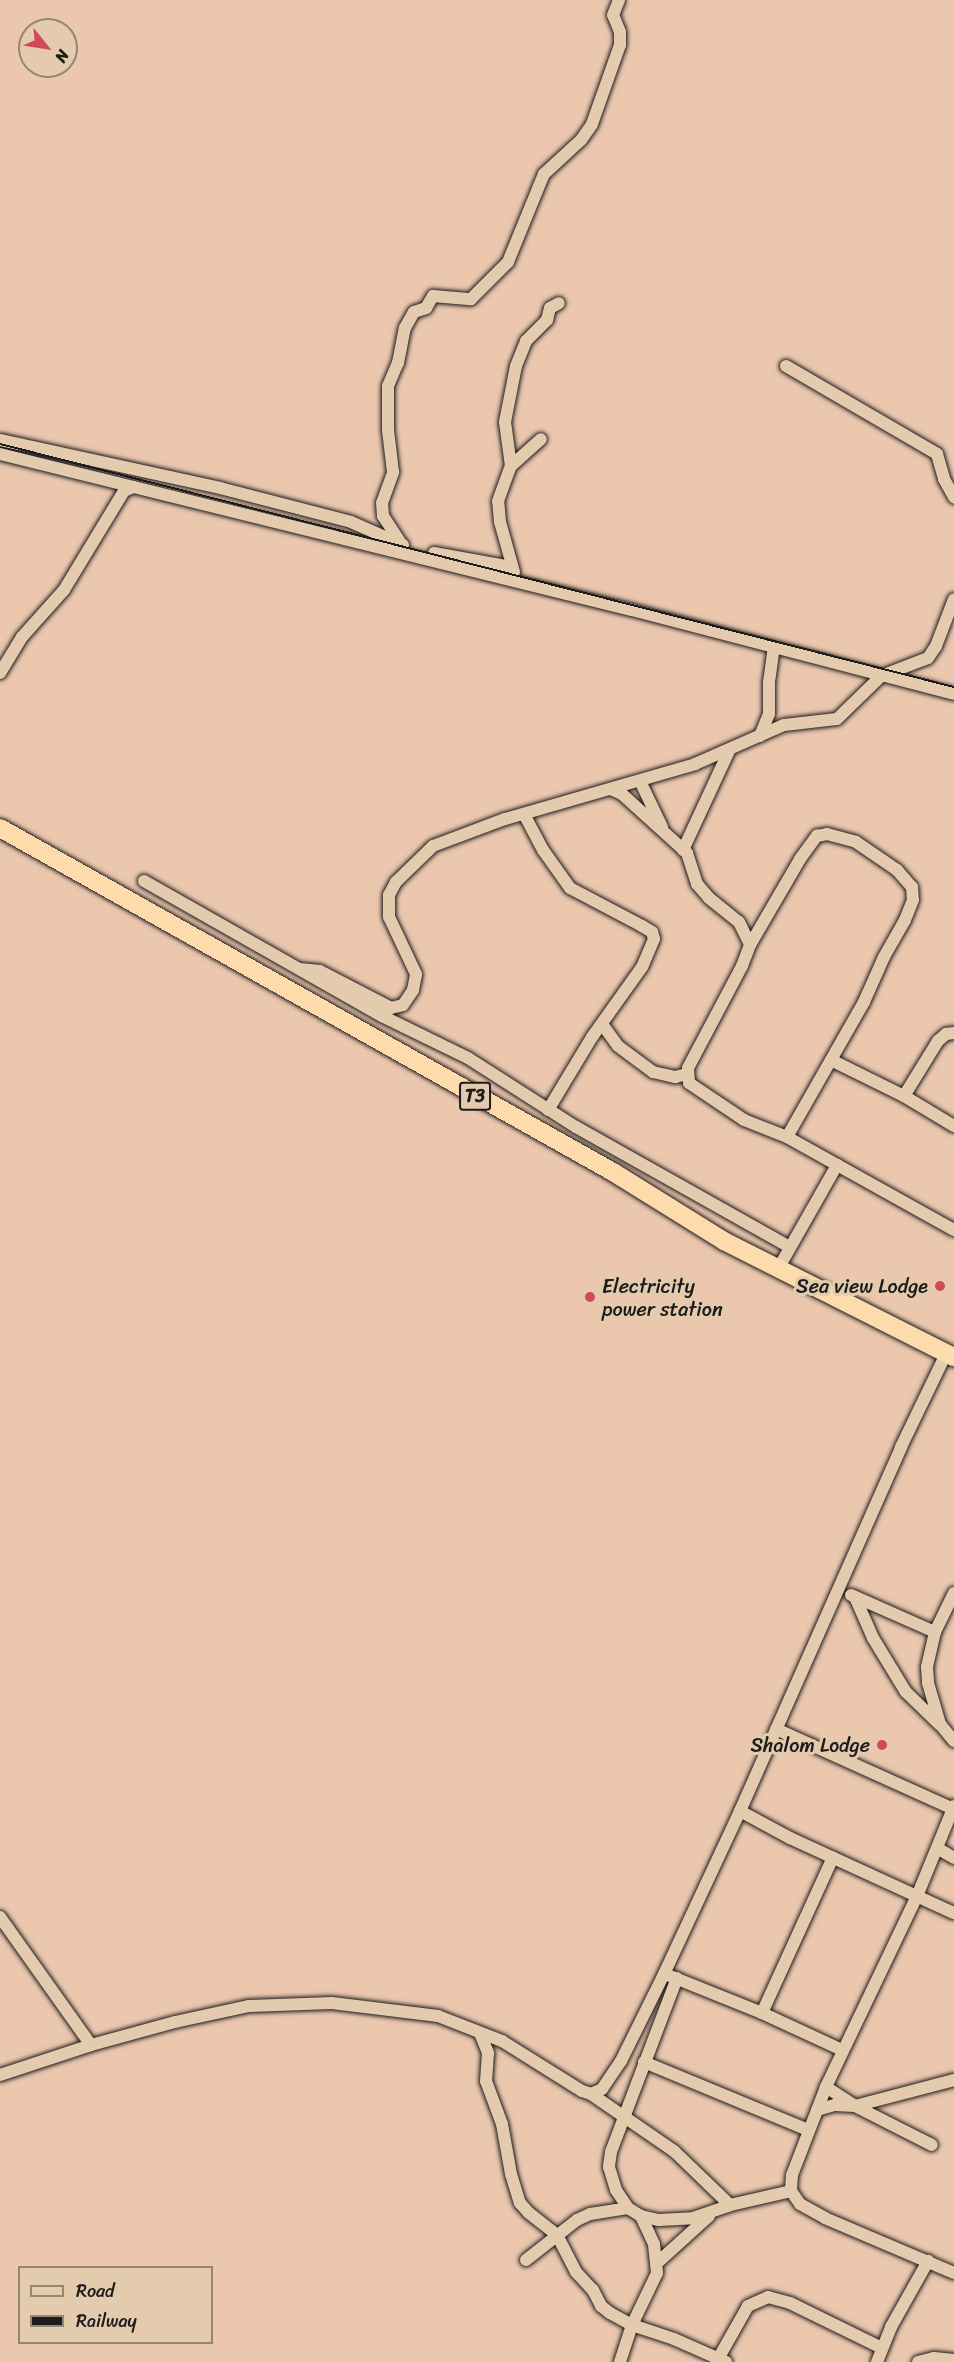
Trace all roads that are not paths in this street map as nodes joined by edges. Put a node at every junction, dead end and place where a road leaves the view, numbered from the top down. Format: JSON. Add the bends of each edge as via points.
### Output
{"nodes":[{"id":1,"x":619,"y":0,"type":"edge"},
{"id":2,"x":559,"y":303,"type":"dead end"},
{"id":3,"x":786,"y":366,"type":"dead end"},
{"id":4,"x":541,"y":439,"type":"dead end"},
{"id":5,"x":0,"y":440,"type":"edge"},
{"id":6,"x":0,"y":454,"type":"edge"},
{"id":7,"x":511,"y":466,"type":"junction"},
{"id":8,"x":133,"y":487,"type":"junction"},
{"id":9,"x":954,"y":496,"type":"edge"},
{"id":10,"x":402,"y":545,"type":"junction"},
{"id":11,"x":512,"y":567,"type":"junction"},
{"id":12,"x":516,"y":582,"type":"junction"},
{"id":13,"x":954,"y":599,"type":"edge"},
{"id":14,"x":774,"y":648,"type":"junction"},
{"id":15,"x":0,"y":673,"type":"edge"},
{"id":16,"x":881,"y":676,"type":"junction"},
{"id":17,"x":954,"y":694,"type":"edge"},
{"id":18,"x":760,"y":736,"type":"junction"},
{"id":19,"x":729,"y":751,"type":"junction"},
{"id":20,"x":640,"y":781,"type":"junction"},
{"id":21,"x":613,"y":790,"type":"junction"},
{"id":22,"x":524,"y":814,"type":"junction"},
{"id":23,"x":0,"y":828,"type":"edge"},
{"id":24,"x":663,"y":828,"type":"junction"},
{"id":25,"x":683,"y":850,"type":"junction"},
{"id":26,"x":144,"y":881,"type":"dead end"},
{"id":27,"x":750,"y":945,"type":"junction"},
{"id":28,"x":300,"y":969,"type":"junction"},
{"id":29,"x":602,"y":1024,"type":"junction"},
{"id":30,"x":954,"y":1033,"type":"edge"},
{"id":31,"x":831,"y":1060,"type":"junction"},
{"id":32,"x":687,"y":1074,"type":"junction"},
{"id":33,"x":904,"y":1096,"type":"junction"},
{"id":34,"x":548,"y":1110,"type":"junction"},
{"id":35,"x":954,"y":1126,"type":"edge"},
{"id":36,"x":787,"y":1137,"type":"junction"},
{"id":37,"x":837,"y":1165,"type":"junction"},
{"id":38,"x":954,"y":1230,"type":"edge"},
{"id":39,"x":790,"y":1247,"type":"junction"},
{"id":40,"x":778,"y":1269,"type":"junction"},
{"id":41,"x":950,"y":1356,"type":"edge"},
{"id":42,"x":839,"y":1590,"type":"junction"},
{"id":43,"x":954,"y":1593,"type":"edge"},
{"id":44,"x":855,"y":1597,"type":"junction"},
{"id":45,"x":935,"y":1632,"type":"junction"},
{"id":46,"x":940,"y":1724,"type":"junction"},
{"id":47,"x":776,"y":1729,"type":"junction"},
{"id":48,"x":954,"y":1741,"type":"edge"},
{"id":49,"x":953,"y":1807,"type":"edge"},
{"id":50,"x":740,"y":1811,"type":"junction"},
{"id":51,"x":937,"y":1848,"type":"junction"},
{"id":52,"x":833,"y":1857,"type":"junction"},
{"id":53,"x":954,"y":1858,"type":"edge"},
{"id":54,"x":917,"y":1896,"type":"junction"},
{"id":55,"x":954,"y":1913,"type":"edge"},
{"id":56,"x":0,"y":1917,"type":"edge"},
{"id":57,"x":664,"y":1974,"type":"junction"},
{"id":58,"x":677,"y":1978,"type":"junction"},
{"id":59,"x":762,"y":2013,"type":"junction"},
{"id":60,"x":480,"y":2033,"type":"junction"},
{"id":61,"x":91,"y":2045,"type":"junction"},
{"id":62,"x":842,"y":2050,"type":"junction"},
{"id":63,"x":644,"y":2062,"type":"junction"},
{"id":64,"x":0,"y":2075,"type":"edge"},
{"id":65,"x":954,"y":2080,"type":"edge"},
{"id":66,"x":826,"y":2087,"type":"junction"},
{"id":67,"x":591,"y":2094,"type":"junction"},
{"id":68,"x":855,"y":2106,"type":"junction"},
{"id":69,"x":817,"y":2110,"type":"junction"},
{"id":70,"x":622,"y":2118,"type":"junction"},
{"id":71,"x":808,"y":2130,"type":"junction"},
{"id":72,"x":932,"y":2145,"type":"dead end"},
{"id":73,"x":791,"y":2192,"type":"junction"},
{"id":74,"x":730,"y":2205,"type":"junction"},
{"id":75,"x":628,"y":2208,"type":"junction"},
{"id":76,"x":714,"y":2211,"type":"junction"},
{"id":77,"x":641,"y":2216,"type":"junction"},
{"id":78,"x":557,"y":2235,"type":"junction"},
{"id":79,"x":654,"y":2244,"type":"junction"},
{"id":80,"x":673,"y":2247,"type":"junction"},
{"id":81,"x":526,"y":2260,"type":"dead end"},
{"id":82,"x":928,"y":2261,"type":"junction"},
{"id":83,"x":657,"y":2263,"type":"junction"},
{"id":84,"x":954,"y":2273,"type":"edge"},
{"id":85,"x":632,"y":2325,"type":"junction"},
{"id":86,"x":882,"y":2348,"type":"junction"},
{"id":87,"x":953,"y":2359,"type":"edge"},
{"id":88,"x":722,"y":2360,"type":"edge"},
{"id":89,"x":620,"y":2362,"type":"edge"},
{"id":90,"x":877,"y":2362,"type":"edge"},
{"id":91,"x":918,"y":2362,"type":"edge"}],
"edges":[{"from":1,"to":10,"type":"street","via":[[613,15],[620,45],[592,124],[581,140],[546,170],[508,262],[471,299],[431,297],[426,308],[414,312],[405,328],[398,363],[388,386],[393,472],[382,503],[383,516]]},
{"from":2,"to":7,"type":"street","via":[[550,308],[547,320],[526,341],[516,366],[505,422]]},
{"from":3,"to":9,"type":"street","via":[[937,454]]},
{"from":4,"to":7,"type":"street"},
{"from":5,"to":10,"type":"street","via":[[329,516]]},
{"from":6,"to":8,"type":"street"},
{"from":7,"to":11,"type":"street","via":[[498,501]]},
{"from":8,"to":12,"type":"street"},
{"from":8,"to":15,"type":"street","via":[[124,491],[64,590],[22,637]]},
{"from":10,"to":11,"type":"street"},
{"from":11,"to":12,"type":"street"},
{"from":12,"to":14,"type":"street"},
{"from":13,"to":16,"type":"street","via":[[928,658]]},
{"from":14,"to":16,"type":"street"},
{"from":14,"to":18,"type":"street","via":[[769,714]]},
{"from":16,"to":17,"type":"street"},
{"from":16,"to":18,"type":"street","via":[[837,719],[784,725]]},
{"from":18,"to":19,"type":"street"},
{"from":19,"to":20,"type":"street"},
{"from":19,"to":25,"type":"street"},
{"from":20,"to":21,"type":"street"},
{"from":20,"to":24,"type":"street"},
{"from":21,"to":22,"type":"street"},
{"from":21,"to":24,"type":"street"},
{"from":22,"to":28,"type":"street","via":[[434,846],[390,889],[389,917],[416,974],[413,990],[403,1005],[391,1008],[320,971]]},
{"from":22,"to":29,"type":"street","via":[[570,888],[653,935],[642,967]]},
{"from":23,"to":40,"type":"highway","number":"T3","via":[[613,1172],[724,1241]]},
{"from":24,"to":25,"type":"street"},
{"from":25,"to":27,"type":"street","via":[[697,884],[740,922]]},
{"from":26,"to":28,"type":"street"},
{"from":27,"to":31,"type":"street","via":[[817,836],[827,834],[856,843],[908,881],[913,893],[910,910]]},
{"from":27,"to":32,"type":"street"},
{"from":28,"to":34,"type":"street","via":[[381,1016],[468,1059]]},
{"from":29,"to":32,"type":"street","via":[[618,1046],[653,1072],[675,1077]]},
{"from":29,"to":34,"type":"street"},
{"from":30,"to":33,"type":"street","via":[[938,1041]]},
{"from":31,"to":33,"type":"street"},
{"from":31,"to":36,"type":"street"},
{"from":32,"to":36,"type":"street","via":[[695,1088],[744,1120]]},
{"from":33,"to":35,"type":"street"},
{"from":34,"to":39,"type":"street"},
{"from":36,"to":37,"type":"street"},
{"from":37,"to":38,"type":"street"},
{"from":37,"to":39,"type":"street"},
{"from":39,"to":40,"type":"street"},
{"from":40,"to":41,"type":"highway","number":"T3"},
{"from":41,"to":42,"type":"street","via":[[901,1447]]},
{"from":42,"to":44,"type":"street"},
{"from":42,"to":47,"type":"street"},
{"from":43,"to":45,"type":"street"},
{"from":44,"to":45,"type":"street"},
{"from":44,"to":46,"type":"street","via":[[873,1638],[906,1692]]},
{"from":45,"to":46,"type":"street","via":[[927,1667]]},
{"from":46,"to":48,"type":"street"},
{"from":47,"to":49,"type":"street"},
{"from":47,"to":50,"type":"street"},
{"from":49,"to":51,"type":"street"},
{"from":50,"to":52,"type":"street"},
{"from":50,"to":57,"type":"street"},
{"from":51,"to":53,"type":"street"},
{"from":51,"to":54,"type":"street"},
{"from":52,"to":54,"type":"street"},
{"from":52,"to":59,"type":"street"},
{"from":54,"to":55,"type":"street"},
{"from":54,"to":62,"type":"street"},
{"from":56,"to":61,"type":"street"},
{"from":57,"to":58,"type":"street"},
{"from":57,"to":67,"type":"street","via":[[611,2078]]},
{"from":58,"to":59,"type":"street"},
{"from":58,"to":63,"type":"street"},
{"from":59,"to":62,"type":"street"},
{"from":60,"to":61,"type":"street","via":[[438,2016],[400,2009],[288,2004],[249,2006]]},
{"from":60,"to":67,"type":"street","via":[[502,2041],[558,2078]]},
{"from":60,"to":78,"type":"street","via":[[488,2053],[486,2081],[502,2124],[515,2189],[528,2213]]},
{"from":61,"to":64,"type":"street"},
{"from":62,"to":66,"type":"street"},
{"from":63,"to":70,"type":"street"},
{"from":63,"to":71,"type":"street"},
{"from":65,"to":68,"type":"street"},
{"from":66,"to":68,"type":"street"},
{"from":66,"to":69,"type":"street"},
{"from":67,"to":70,"type":"street"},
{"from":68,"to":69,"type":"street","via":[[835,2105]]},
{"from":68,"to":72,"type":"street"},
{"from":69,"to":71,"type":"street"},
{"from":70,"to":74,"type":"street","via":[[674,2151]]},
{"from":70,"to":75,"type":"street","via":[[609,2167],[616,2190]]},
{"from":71,"to":73,"type":"street","via":[[792,2175]]},
{"from":73,"to":74,"type":"street"},
{"from":73,"to":82,"type":"street","via":[[800,2204],[825,2218]]},
{"from":74,"to":76,"type":"street"},
{"from":75,"to":77,"type":"street"},
{"from":75,"to":78,"type":"street","via":[[590,2214]]},
{"from":76,"to":77,"type":"street","via":[[693,2218],[659,2220]]},
{"from":76,"to":80,"type":"street"},
{"from":77,"to":79,"type":"street"},
{"from":78,"to":81,"type":"street"},
{"from":78,"to":85,"type":"street","via":[[576,2272],[593,2290],[601,2306]]},
{"from":79,"to":80,"type":"street"},
{"from":79,"to":83,"type":"street"},
{"from":80,"to":83,"type":"street"},
{"from":82,"to":84,"type":"street"},
{"from":82,"to":86,"type":"street"},
{"from":83,"to":85,"type":"street","via":[[654,2280]]},
{"from":85,"to":88,"type":"street"},
{"from":85,"to":89,"type":"street"},
{"from":86,"to":88,"type":"street","via":[[790,2303],[768,2297],[748,2306]]},
{"from":86,"to":90,"type":"street"},
{"from":87,"to":91,"type":"street"}]}
